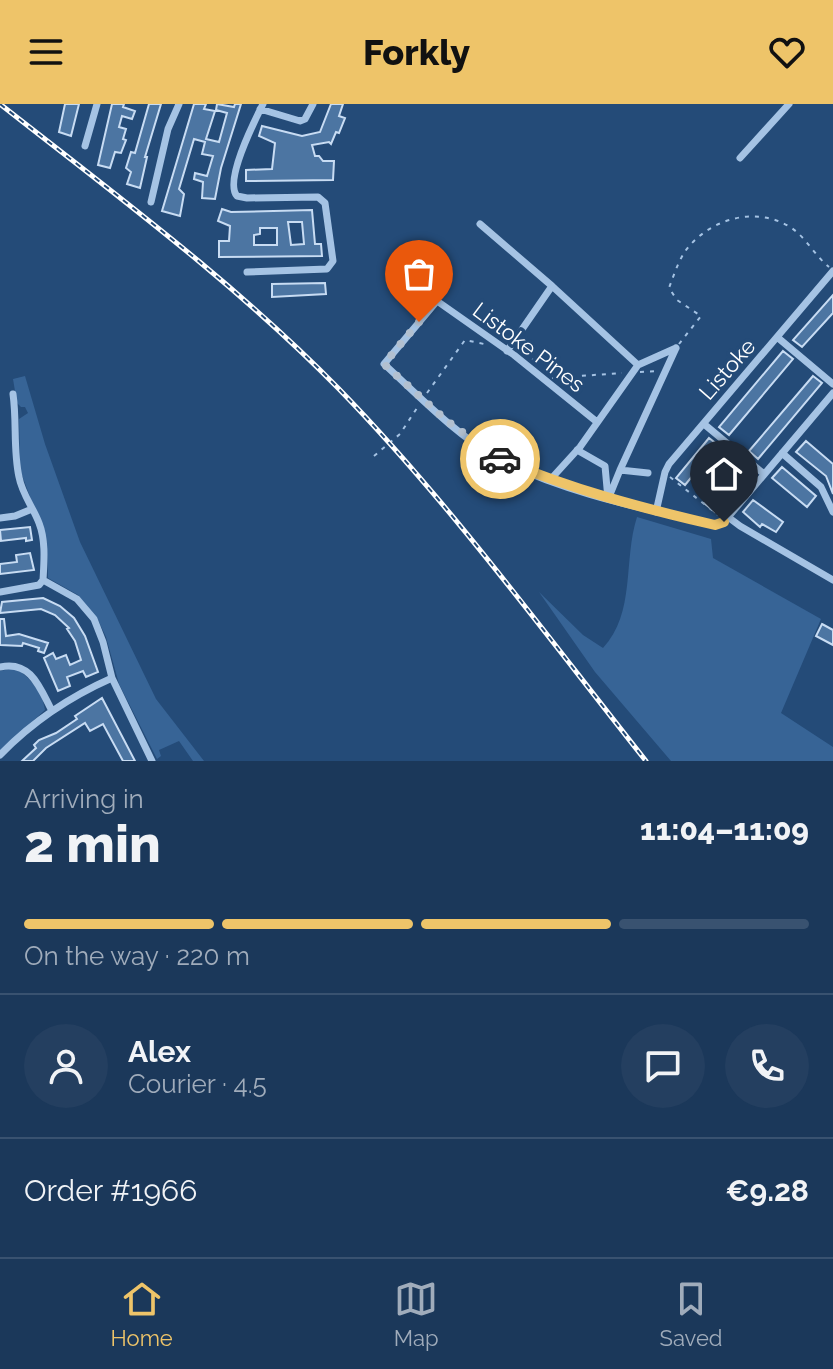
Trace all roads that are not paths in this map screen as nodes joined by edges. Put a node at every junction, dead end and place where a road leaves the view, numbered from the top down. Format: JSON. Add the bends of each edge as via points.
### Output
{"nodes":[{"id":1,"x":97,"y":104,"type":"edge"},
{"id":2,"x":179,"y":104,"type":"edge"},
{"id":3,"x":313,"y":104,"type":"edge"},
{"id":4,"x":777,"y":104,"type":"edge"},
{"id":5,"x":788,"y":106,"type":"edge"},
{"id":6,"x":261,"y":107,"type":"edge"},
{"id":7,"x":85,"y":146,"type":"dead end"},
{"id":8,"x":740,"y":158,"type":"dead end"},
{"id":9,"x":151,"y":202,"type":"dead end"},
{"id":10,"x":480,"y":224,"type":"dead end"},
{"id":11,"x":833,"y":270,"type":"edge"},
{"id":12,"x":247,"y":272,"type":"dead end"},
{"id":13,"x":552,"y":286,"type":"junction"},
{"id":14,"x":777,"y":337,"type":"junction"},
{"id":15,"x":511,"y":353,"type":"junction"},
{"id":16,"x":636,"y":369,"type":"junction"},
{"id":17,"x":833,"y":384,"type":"edge"},
{"id":18,"x":833,"y":393,"type":"edge"},
{"id":19,"x":13,"y":394,"type":"dead end"},
{"id":20,"x":597,"y":422,"type":"junction"},
{"id":21,"x":704,"y":424,"type":"junction"},
{"id":22,"x":577,"y":450,"type":"junction"},
{"id":23,"x":782,"y":453,"type":"junction"},
{"id":24,"x":620,"y":470,"type":"junction"},
{"id":25,"x":648,"y":473,"type":"dead end"},
{"id":26,"x":764,"y":474,"type":"junction"},
{"id":27,"x":550,"y":480,"type":"junction"},
{"id":28,"x":608,"y":499,"type":"junction"},
{"id":29,"x":32,"y":509,"type":"junction"},
{"id":30,"x":656,"y":512,"type":"junction"},
{"id":31,"x":833,"y":512,"type":"edge"},
{"id":32,"x":0,"y":518,"type":"edge"},
{"id":33,"x":727,"y":519,"type":"junction"},
{"id":34,"x":43,"y":580,"type":"junction"},
{"id":35,"x":833,"y":580,"type":"edge"},
{"id":36,"x":0,"y":592,"type":"edge"},
{"id":37,"x":0,"y":667,"type":"edge"},
{"id":38,"x":112,"y":678,"type":"junction"},
{"id":39,"x":52,"y":711,"type":"junction"},
{"id":40,"x":0,"y":755,"type":"edge"},
{"id":41,"x":152,"y":761,"type":"edge"}],
"edges":[{"from":1,"to":7,"type":"street"},
{"from":2,"to":9,"type":"street"},
{"from":3,"to":6,"type":"street","via":[[300,121]]},
{"from":4,"to":5,"type":"street"},
{"from":5,"to":8,"type":"street"},
{"from":6,"to":12,"type":"street","via":[[233,192],[247,198],[318,197],[325,203],[333,261],[327,269]]},
{"from":10,"to":13,"type":"street"},
{"from":11,"to":14,"type":"street","name":"Listoke"},
{"from":13,"to":15,"type":"street"},
{"from":13,"to":16,"type":"street"},
{"from":14,"to":17,"type":"street","name":"Listoke"},
{"from":14,"to":21,"type":"street","name":"Listoke"},
{"from":15,"to":20,"type":"street","name":"Listoke Pines"},
{"from":15,"to":27,"type":"street","name":"Listoke Pines","via":[[437,301],[384,364],[497,458]]},
{"from":16,"to":20,"type":"street","name":"Listoke Pines"},
{"from":16,"to":24,"type":"street","name":"Listoke Pines","via":[[676,348]]},
{"from":18,"to":23,"type":"street"},
{"from":19,"to":29,"type":"street","via":[[16,465]]},
{"from":20,"to":22,"type":"street","name":"Listoke Pines"},
{"from":21,"to":26,"type":"street","name":"Listoke"},
{"from":21,"to":30,"type":"street","name":"Listoke","via":[[669,464]]},
{"from":22,"to":27,"type":"street","name":"Listoke Pines"},
{"from":22,"to":28,"type":"street","via":[[605,466]]},
{"from":23,"to":26,"type":"street"},
{"from":23,"to":31,"type":"street","via":[[821,487]]},
{"from":24,"to":25,"type":"street"},
{"from":24,"to":28,"type":"street"},
{"from":26,"to":33,"type":"street"},
{"from":27,"to":28,"type":"street","name":"Listoke Pines"},
{"from":28,"to":30,"type":"street","name":"Listoke Pines"},
{"from":29,"to":32,"type":"street"},
{"from":29,"to":34,"type":"street","via":[[43,538]]},
{"from":30,"to":33,"type":"street","name":"Listoke Pines","via":[[715,525]]},
{"from":33,"to":35,"type":"street"},
{"from":34,"to":36,"type":"street"},
{"from":34,"to":38,"type":"street","via":[[77,599],[94,619]]},
{"from":37,"to":39,"type":"street","via":[[26,669]]},
{"from":38,"to":39,"type":"street"},
{"from":38,"to":41,"type":"street"},
{"from":39,"to":40,"type":"street"}]}
